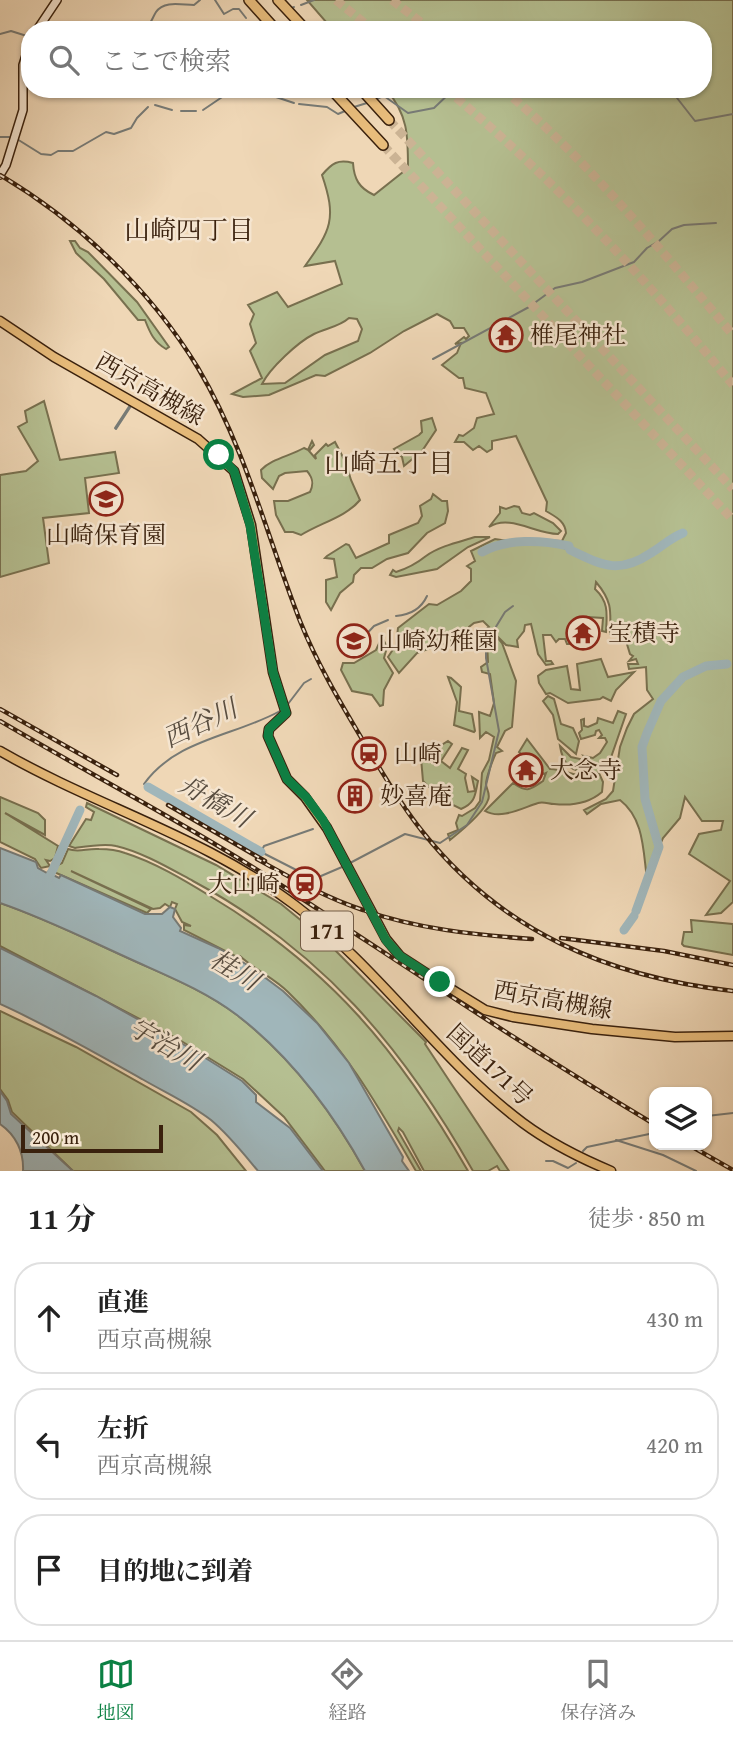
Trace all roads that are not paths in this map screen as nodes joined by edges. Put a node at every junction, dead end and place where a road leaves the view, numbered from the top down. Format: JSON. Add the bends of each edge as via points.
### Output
{"nodes":[{"id":1,"x":57,"y":0,"type":"edge"},
{"id":2,"x":249,"y":0,"type":"edge"},
{"id":3,"x":278,"y":0,"type":"edge"},
{"id":4,"x":43,"y":21,"type":"edge"},
{"id":5,"x":268,"y":21,"type":"edge"},
{"id":6,"x":298,"y":21,"type":"edge"},
{"id":7,"x":23,"y":98,"type":"edge"},
{"id":8,"x":339,"y":98,"type":"edge"},
{"id":9,"x":369,"y":98,"type":"edge"},
{"id":10,"x":389,"y":120,"type":"tunnel mouth"},
{"id":11,"x":383,"y":145,"type":"tunnel mouth"},
{"id":12,"x":0,"y":175,"type":"edge"},
{"id":13,"x":0,"y":321,"type":"edge"},
{"id":14,"x":0,"y":751,"type":"edge"},
{"id":15,"x":733,"y":1036,"type":"edge"},
{"id":16,"x":611,"y":1171,"type":"edge"}],
"edges":[{"from":1,"to":4,"type":"main road"},
{"from":2,"to":5,"type":"highway"},
{"from":3,"to":6,"type":"highway"},
{"from":7,"to":12,"type":"main road"},
{"from":8,"to":11,"type":"highway"},
{"from":9,"to":10,"type":"highway"},
{"from":13,"to":15,"type":"main road","name":"西京高槻線","via":[[198,439],[234,471],[250,525],[273,672],[286,713],[269,729],[268,736],[287,779],[323,820],[392,948],[461,996],[495,1013],[676,1037]]},
{"from":14,"to":16,"type":"main road","name":"国道171号","number":"171","via":[[188,841],[286,898],[350,951],[473,1079],[524,1124]]}]}
